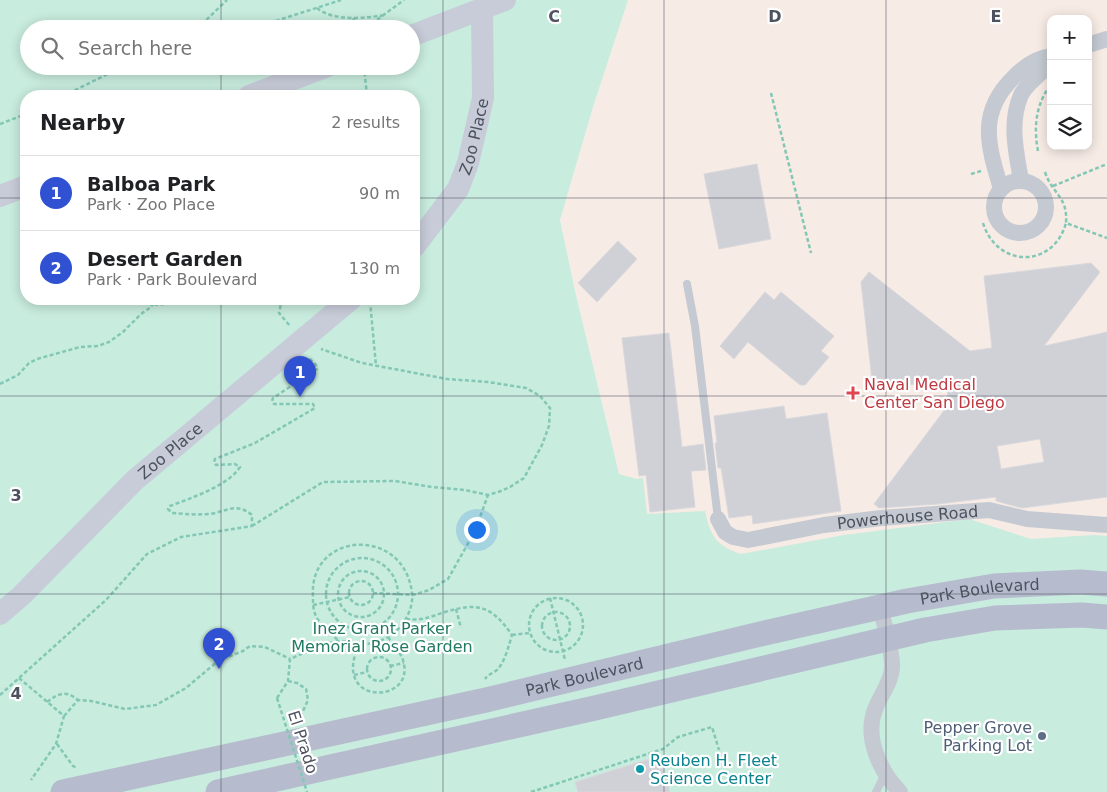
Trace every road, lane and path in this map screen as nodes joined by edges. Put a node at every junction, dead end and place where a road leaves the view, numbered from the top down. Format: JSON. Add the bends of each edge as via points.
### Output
{"nodes":[{"id":1,"x":227,"y":0,"type":"edge"},
{"id":2,"x":341,"y":0,"type":"edge"},
{"id":3,"x":404,"y":0,"type":"edge"},
{"id":4,"x":505,"y":0,"type":"edge"},
{"id":5,"x":318,"y":8,"type":"junction"},
{"id":6,"x":482,"y":10,"type":"junction"},
{"id":7,"x":385,"y":15,"type":"junction"},
{"id":8,"x":352,"y":17,"type":"junction"},
{"id":9,"x":206,"y":20,"type":"edge"},
{"id":10,"x":280,"y":20,"type":"edge"},
{"id":11,"x":354,"y":20,"type":"edge"},
{"id":12,"x":376,"y":20,"type":"edge"},
{"id":13,"x":420,"y":33,"type":"edge"},
{"id":14,"x":1107,"y":39,"type":"edge"},
{"id":15,"x":1092,"y":44,"type":"edge"},
{"id":16,"x":1047,"y":57,"type":"edge"},
{"id":17,"x":1047,"y":68,"type":"edge"},
{"id":18,"x":106,"y":75,"type":"edge"},
{"id":19,"x":304,"y":75,"type":"edge"},
{"id":20,"x":365,"y":75,"type":"edge"},
{"id":21,"x":1047,"y":89,"type":"edge"},
{"id":22,"x":75,"y":90,"type":"edge"},
{"id":23,"x":265,"y":90,"type":"edge"},
{"id":24,"x":366,"y":90,"type":"edge"},
{"id":25,"x":771,"y":93,"type":"dead end"},
{"id":26,"x":20,"y":116,"type":"edge"},
{"id":27,"x":0,"y":124,"type":"edge"},
{"id":28,"x":1038,"y":151,"type":"dead end"},
{"id":29,"x":1107,"y":164,"type":"edge"},
{"id":30,"x":982,"y":171,"type":"dead end"},
{"id":31,"x":1045,"y":172,"type":"dead end"},
{"id":32,"x":971,"y":174,"type":"dead end"},
{"id":33,"x":1020,"y":180,"type":"junction"},
{"id":34,"x":1052,"y":186,"type":"junction"},
{"id":35,"x":20,"y":188,"type":"edge"},
{"id":36,"x":1001,"y":189,"type":"junction"},
{"id":37,"x":0,"y":196,"type":"edge"},
{"id":38,"x":983,"y":223,"type":"dead end"},
{"id":39,"x":1066,"y":223,"type":"junction"},
{"id":40,"x":1107,"y":238,"type":"edge"},
{"id":41,"x":420,"y":239,"type":"edge"},
{"id":42,"x":811,"y":252,"type":"dead end"},
{"id":43,"x":686,"y":284,"type":"dead end"},
{"id":44,"x":153,"y":305,"type":"edge"},
{"id":45,"x":281,"y":305,"type":"edge"},
{"id":46,"x":352,"y":305,"type":"edge"},
{"id":47,"x":362,"y":305,"type":"edge"},
{"id":48,"x":300,"y":341,"type":"junction"},
{"id":49,"x":376,"y":366,"type":"junction"},
{"id":50,"x":0,"y":384,"type":"edge"},
{"id":51,"x":488,"y":495,"type":"junction"},
{"id":52,"x":718,"y":519,"type":"joint"},
{"id":53,"x":1107,"y":525,"type":"edge"},
{"id":54,"x":252,"y":526,"type":"junction"},
{"id":55,"x":1107,"y":584,"type":"edge"},
{"id":56,"x":374,"y":594,"type":"junction"},
{"id":57,"x":384,"y":594,"type":"junction"},
{"id":58,"x":398,"y":594,"type":"junction"},
{"id":59,"x":413,"y":595,"type":"junction"},
{"id":60,"x":350,"y":597,"type":"junction"},
{"id":61,"x":550,"y":598,"type":"junction"},
{"id":62,"x":339,"y":599,"type":"junction"},
{"id":63,"x":326,"y":602,"type":"junction"},
{"id":64,"x":313,"y":605,"type":"junction"},
{"id":65,"x":880,"y":607,"type":"junction"},
{"id":66,"x":456,"y":609,"type":"junction"},
{"id":67,"x":553,"y":612,"type":"junction"},
{"id":68,"x":0,"y":614,"type":"edge"},
{"id":69,"x":1107,"y":617,"type":"edge"},
{"id":70,"x":406,"y":619,"type":"junction"},
{"id":71,"x":461,"y":628,"type":"dead end"},
{"id":72,"x":530,"y":633,"type":"junction"},
{"id":73,"x":512,"y":635,"type":"junction"},
{"id":74,"x":388,"y":637,"type":"junction"},
{"id":75,"x":560,"y":639,"type":"junction"},
{"id":76,"x":887,"y":639,"type":"junction"},
{"id":77,"x":339,"y":641,"type":"junction"},
{"id":78,"x":358,"y":644,"type":"junction"},
{"id":79,"x":563,"y":652,"type":"junction"},
{"id":80,"x":290,"y":658,"type":"junction"},
{"id":81,"x":404,"y":663,"type":"junction"},
{"id":82,"x":390,"y":666,"type":"junction"},
{"id":83,"x":367,"y":672,"type":"junction"},
{"id":84,"x":354,"y":675,"type":"junction"},
{"id":85,"x":19,"y":678,"type":"junction"},
{"id":86,"x":288,"y":681,"type":"junction"},
{"id":87,"x":483,"y":682,"type":"dead end"},
{"id":88,"x":0,"y":695,"type":"edge"},
{"id":89,"x":78,"y":700,"type":"junction"},
{"id":90,"x":47,"y":702,"type":"junction"},
{"id":91,"x":64,"y":716,"type":"junction"},
{"id":92,"x":300,"y":728,"type":"dead end"},
{"id":93,"x":56,"y":744,"type":"junction"},
{"id":94,"x":719,"y":750,"type":"dead end"},
{"id":95,"x":79,"y":769,"type":"dead end"},
{"id":96,"x":885,"y":774,"type":"junction"},
{"id":97,"x":31,"y":780,"type":"dead end"},
{"id":98,"x":63,"y":792,"type":"edge"},
{"id":99,"x":218,"y":792,"type":"edge"},
{"id":100,"x":307,"y":792,"type":"edge"},
{"id":101,"x":531,"y":792,"type":"edge"},
{"id":102,"x":876,"y":792,"type":"edge"},
{"id":103,"x":900,"y":792,"type":"edge"}],
"edges":[{"from":1,"to":9,"type":"path"},
{"from":2,"to":5,"type":"path"},
{"from":3,"to":7,"type":"path"},
{"from":4,"to":6,"type":"main road"},
{"from":5,"to":8,"type":"path","via":[[326,15]]},
{"from":5,"to":10,"type":"path"},
{"from":6,"to":13,"type":"main road"},
{"from":6,"to":41,"type":"main road","name":"Zoo Place","via":[[483,98],[468,163],[458,189]]},
{"from":7,"to":8,"type":"path"},
{"from":7,"to":12,"type":"path"},
{"from":8,"to":11,"type":"path"},
{"from":14,"to":15,"type":"street"},
{"from":16,"to":36,"type":"street","via":[[1024,67],[1002,88],[989,115],[989,151]]},
{"from":17,"to":33,"type":"street","via":[[1022,94],[1014,122]]},
{"from":18,"to":22,"type":"path"},
{"from":19,"to":23,"type":"main road"},
{"from":20,"to":24,"type":"path"},
{"from":21,"to":28,"type":"path","via":[[1036,121]]},
{"from":25,"to":42,"type":"path"},
{"from":26,"to":27,"type":"path"},
{"from":29,"to":34,"type":"path"},
{"from":30,"to":32,"type":"path"},
{"from":31,"to":34,"type":"path"},
{"from":33,"to":36,"type":"street"},
{"from":33,"to":36,"type":"street","via":[[1030,182],[1043,194],[1046,214],[1036,228],[1018,233],[1002,225],[994,208]]},
{"from":34,"to":39,"type":"path","via":[[1062,198],[1067,213]]},
{"from":35,"to":37,"type":"main road"},
{"from":38,"to":39,"type":"path","via":[[996,247],[1016,257],[1047,251],[1060,238]]},
{"from":39,"to":40,"type":"path"},
{"from":43,"to":52,"type":"lane","via":[[695,326]]},
{"from":44,"to":50,"type":"path","via":[[109,342],[29,362],[18,375]]},
{"from":45,"to":48,"type":"path","via":[[279,313]]},
{"from":46,"to":48,"type":"main road","name":"Zoo Place"},
{"from":47,"to":49,"type":"path"},
{"from":48,"to":49,"type":"path"},
{"from":48,"to":54,"type":"path","via":[[317,369],[272,401],[274,404],[313,404],[315,408],[255,443],[214,459],[216,465],[240,466],[202,494],[168,509],[172,513],[209,514],[234,508],[246,510],[252,515]]},
{"from":48,"to":68,"type":"main road","name":"Zoo Place","via":[[135,480]]},
{"from":49,"to":51,"type":"path","via":[[446,379],[526,388],[540,396],[550,408],[549,426],[542,445],[524,478]]},
{"from":51,"to":54,"type":"path","via":[[394,481],[323,482]]},
{"from":51,"to":59,"type":"path","via":[[475,531],[448,579]]},
{"from":52,"to":53,"type":"street","name":"Powerhouse Road","via":[[724,532],[748,540],[824,525],[989,510],[1027,520]]},
{"from":54,"to":85,"type":"path","via":[[181,537],[148,554],[106,600]]},
{"from":55,"to":65,"type":"main road","name":"Park Boulevard","via":[[994,586]]},
{"from":56,"to":57,"type":"path"},
{"from":56,"to":60,"type":"path","via":[[369,603],[362,606]]},
{"from":56,"to":60,"type":"path","via":[[370,585],[359,581],[352,585]]},
{"from":57,"to":58,"type":"path"},
{"from":57,"to":62,"type":"path","via":[[380,608],[368,616],[352,615]]},
{"from":57,"to":62,"type":"path","via":[[379,579],[358,570],[340,583]]},
{"from":58,"to":59,"type":"path"},
{"from":58,"to":63,"type":"path","via":[[396,606],[386,620],[372,629],[349,628],[331,614]]},
{"from":58,"to":63,"type":"path","via":[[396,583],[384,565],[363,557],[342,563],[333,571],[325,592]]},
{"from":59,"to":64,"type":"path","via":[[402,565],[392,555],[378,547],[357,544],[336,551],[315,574]]},
{"from":59,"to":70,"type":"path"},
{"from":60,"to":62,"type":"path"},
{"from":61,"to":67,"type":"path"},
{"from":61,"to":72,"type":"path","via":[[530,615]]},
{"from":61,"to":79,"type":"path","via":[[568,601],[581,614],[582,633],[578,641]]},
{"from":62,"to":63,"type":"path"},
{"from":63,"to":64,"type":"path"},
{"from":64,"to":77,"type":"path","via":[[316,616]]},
{"from":65,"to":76,"type":"street"},
{"from":65,"to":98,"type":"main road","name":"Park Boulevard","via":[[486,700]]},
{"from":66,"to":70,"type":"path","via":[[420,621]]},
{"from":66,"to":71,"type":"path"},
{"from":66,"to":73,"type":"path","via":[[477,606],[488,610]]},
{"from":67,"to":75,"type":"path"},
{"from":67,"to":75,"type":"path","via":[[562,613],[569,620],[569,630]]},
{"from":67,"to":75,"type":"path","via":[[545,616],[543,633],[550,639]]},
{"from":69,"to":76,"type":"main road","name":"Park Boulevard","via":[[995,618]]},
{"from":70,"to":74,"type":"path"},
{"from":72,"to":73,"type":"path"},
{"from":72,"to":79,"type":"path","via":[[546,651]]},
{"from":73,"to":87,"type":"path","via":[[498,669]]},
{"from":74,"to":78,"type":"path","via":[[376,643]]},
{"from":74,"to":81,"type":"path"},
{"from":75,"to":79,"type":"path"},
{"from":76,"to":96,"type":"street","via":[[891,674],[872,721],[876,754]]},
{"from":76,"to":99,"type":"main road","name":"Park Boulevard"},
{"from":77,"to":78,"type":"path"},
{"from":77,"to":80,"type":"path"},
{"from":78,"to":84,"type":"path","via":[[352,667]]},
{"from":80,"to":86,"type":"path"},
{"from":80,"to":89,"type":"path","via":[[265,647],[250,646],[218,661],[186,688],[156,705],[125,709]]},
{"from":81,"to":82,"type":"path"},
{"from":81,"to":84,"type":"path","via":[[399,684],[386,693],[370,692],[357,682]]},
{"from":82,"to":83,"type":"path","via":[[383,658],[376,657],[368,665]]},
{"from":82,"to":83,"type":"path","via":[[390,674],[384,680],[372,679]]},
{"from":83,"to":84,"type":"path"},
{"from":85,"to":88,"type":"path"},
{"from":85,"to":90,"type":"path"},
{"from":86,"to":92,"type":"path","via":[[306,689],[308,700],[299,718]]},
{"from":86,"to":100,"type":"path","name":"El Prado","bridge":true,"via":[[277,698]]},
{"from":89,"to":90,"type":"path","via":[[64,693]]},
{"from":89,"to":91,"type":"path"},
{"from":90,"to":91,"type":"path"},
{"from":91,"to":93,"type":"path"},
{"from":93,"to":95,"type":"path"},
{"from":93,"to":97,"type":"path"},
{"from":94,"to":101,"type":"path","via":[[712,727],[678,737],[664,749]]},
{"from":96,"to":102,"type":"lane"},
{"from":96,"to":103,"type":"street"}]}
